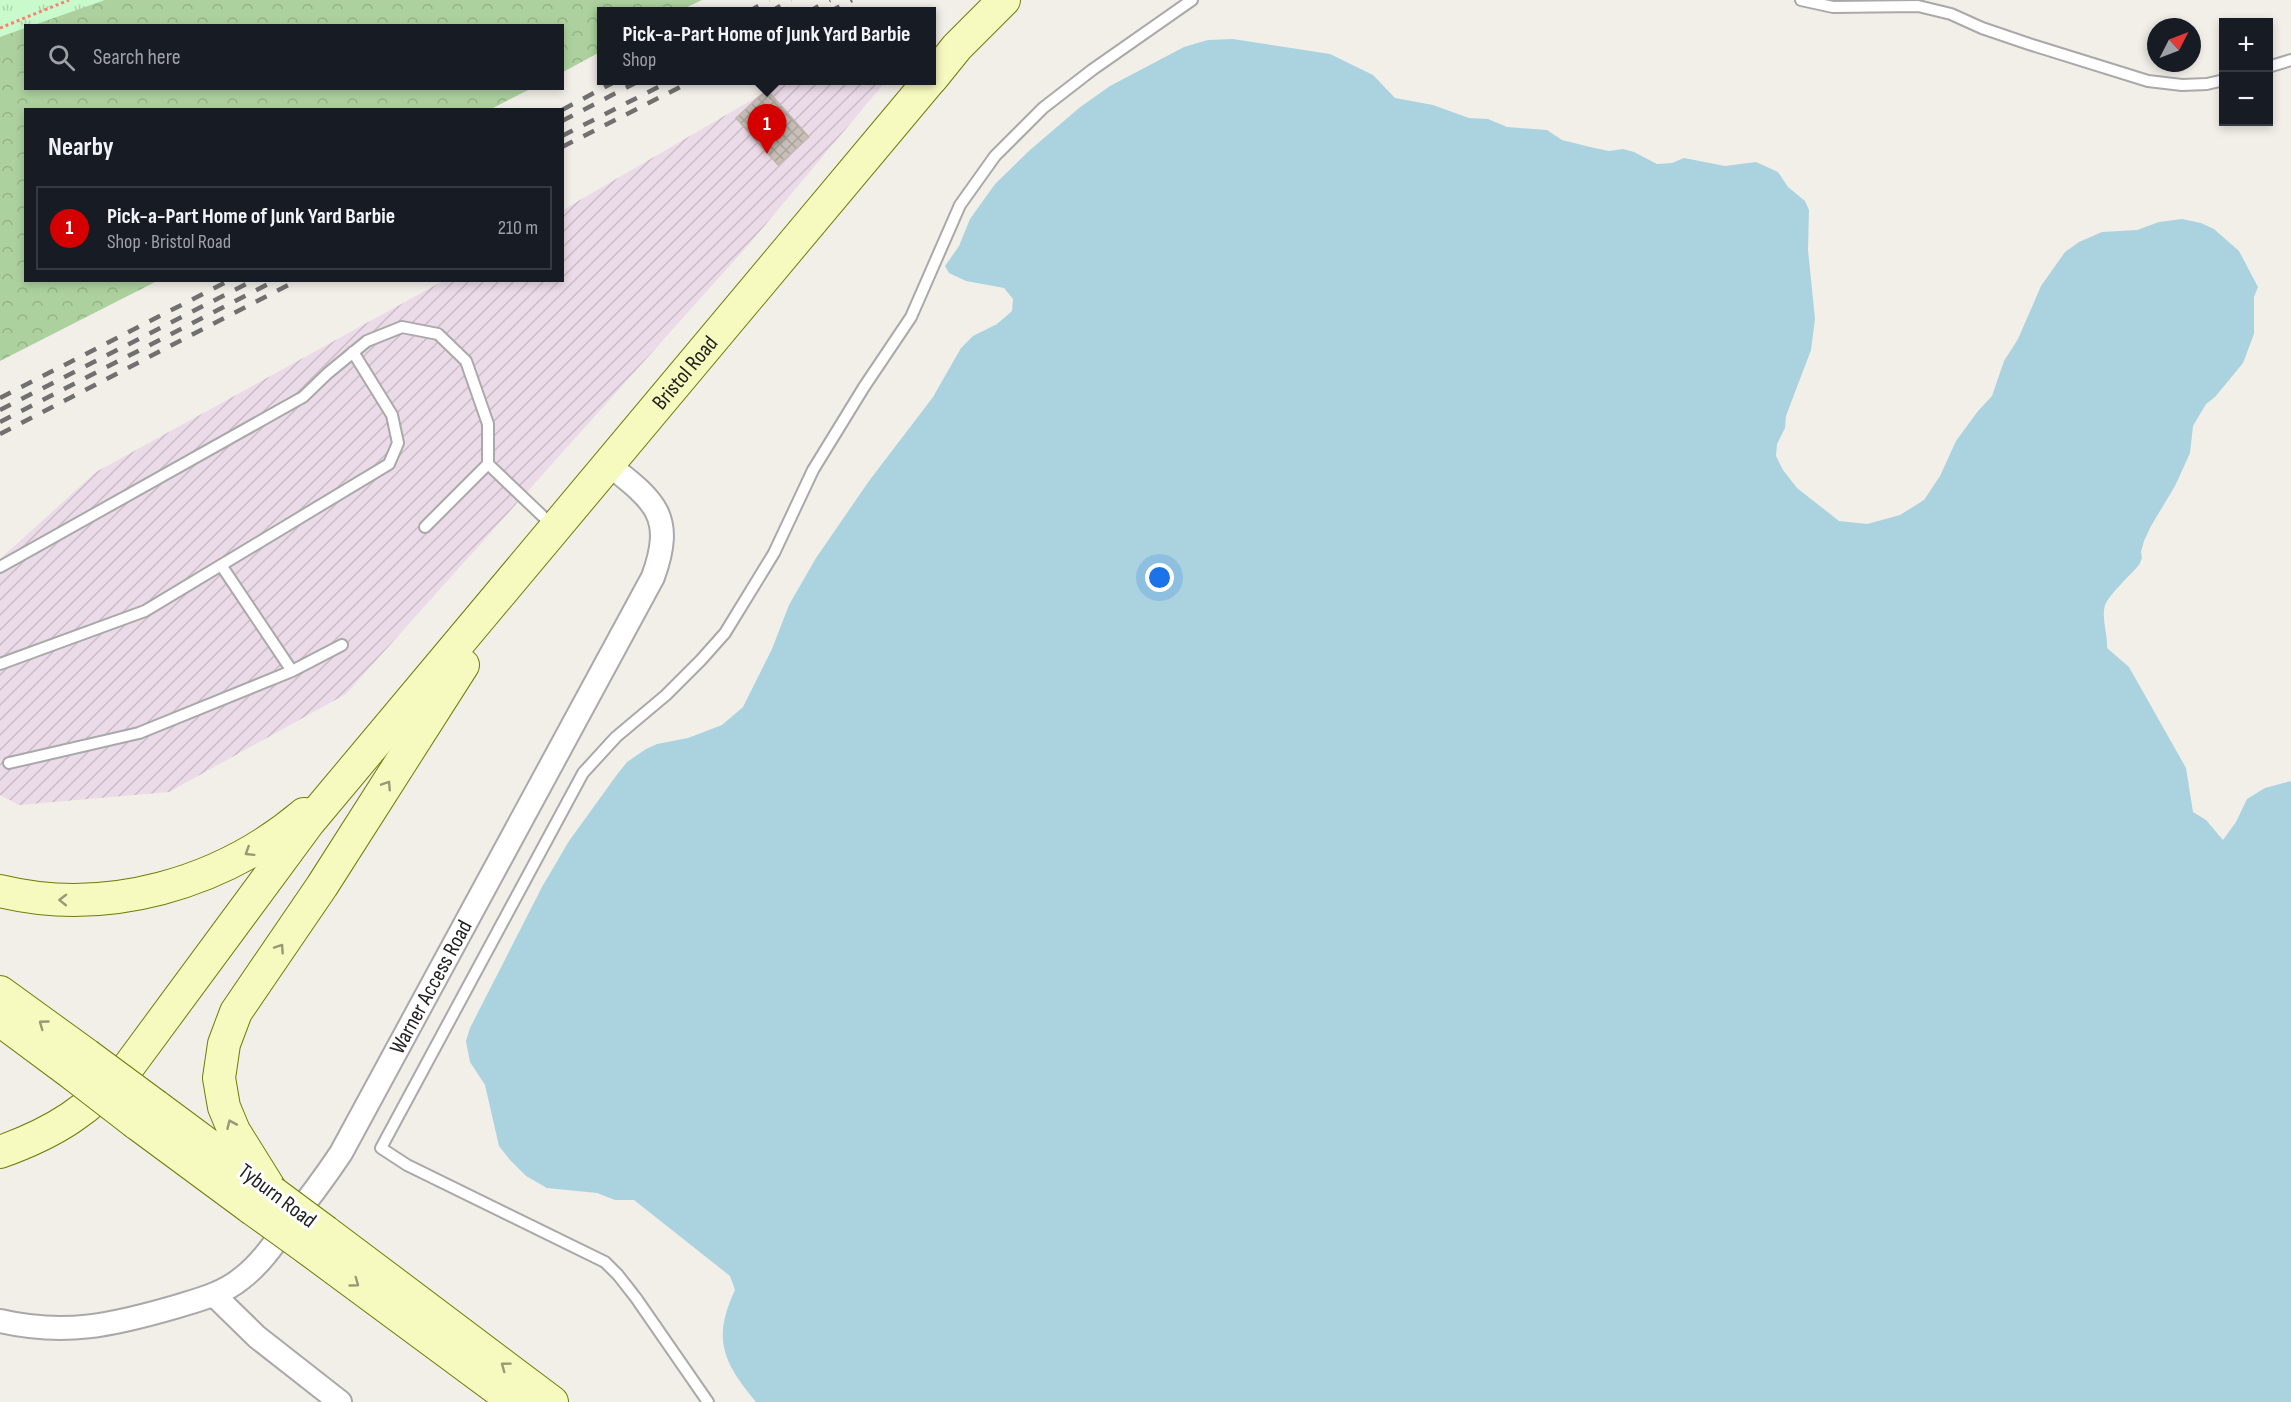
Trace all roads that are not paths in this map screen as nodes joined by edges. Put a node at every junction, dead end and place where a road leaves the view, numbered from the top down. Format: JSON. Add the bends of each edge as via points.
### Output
{"nodes":[{"id":1,"x":1004,"y":0,"type":"edge"},
{"id":2,"x":1192,"y":0,"type":"edge"},
{"id":3,"x":1801,"y":0,"type":"edge"},
{"id":4,"x":2291,"y":60,"type":"edge"},
{"id":5,"x":2273,"y":66,"type":"edge"},
{"id":6,"x":936,"y":73,"type":"edge"},
{"id":7,"x":2219,"y":81,"type":"edge"},
{"id":8,"x":926,"y":85,"type":"edge"},
{"id":9,"x":353,"y":352,"type":"junction"},
{"id":10,"x":488,"y":464,"type":"junction"},
{"id":11,"x":609,"y":465,"type":"junction"},
{"id":12,"x":424,"y":527,"type":"dead end"},
{"id":13,"x":556,"y":529,"type":"junction"},
{"id":14,"x":221,"y":565,"type":"junction"},
{"id":15,"x":0,"y":567,"type":"edge"},
{"id":16,"x":497,"y":600,"type":"junction"},
{"id":17,"x":342,"y":645,"type":"dead end"},
{"id":18,"x":0,"y":664,"type":"edge"},
{"id":19,"x":442,"y":666,"type":"junction"},
{"id":20,"x":292,"y":671,"type":"junction"},
{"id":21,"x":9,"y":763,"type":"dead end"},
{"id":22,"x":0,"y":891,"type":"edge"},
{"id":23,"x":0,"y":992,"type":"edge"},
{"id":24,"x":0,"y":1020,"type":"edge"},
{"id":25,"x":80,"y":1065,"type":"junction"},
{"id":26,"x":0,"y":1152,"type":"edge"},
{"id":27,"x":0,"y":1165,"type":"edge"},
{"id":28,"x":262,"y":1200,"type":"junction"},
{"id":29,"x":317,"y":1241,"type":"junction"},
{"id":30,"x":214,"y":1295,"type":"junction"},
{"id":31,"x":0,"y":1321,"type":"edge"},
{"id":32,"x":340,"y":1402,"type":"edge"},
{"id":33,"x":515,"y":1402,"type":"edge"},
{"id":34,"x":552,"y":1402,"type":"edge"},
{"id":35,"x":708,"y":1402,"type":"edge"}],
"edges":[{"from":1,"to":6,"type":"main road","name":"Bristol Road"},
{"from":2,"to":35,"type":"lane","via":[[1043,108],[1012,137],[978,179],[960,205],[911,317],[813,470],[774,553],[725,633],[583,772],[381,1148],[407,1166],[604,1262],[636,1298]]},
{"from":3,"to":7,"type":"lane","via":[[1833,7],[1918,6],[2148,81],[2182,85]]},
{"from":4,"to":5,"type":"lane"},
{"from":8,"to":11,"type":"main road","name":"Bristol Road"},
{"from":9,"to":10,"type":"lane","via":[[367,341],[402,327],[438,334],[466,361],[488,424]]},
{"from":9,"to":14,"type":"lane","via":[[392,415],[398,442],[389,464]]},
{"from":9,"to":15,"type":"lane","via":[[303,397]]},
{"from":10,"to":12,"type":"lane"},
{"from":10,"to":13,"type":"lane"},
{"from":11,"to":13,"type":"main road","name":"Bristol Road"},
{"from":11,"to":30,"type":"street","name":"Warner Access Road","via":[[650,500],[659,516],[662,554],[653,577],[341,1153],[265,1255],[242,1279]]},
{"from":13,"to":16,"type":"main road","name":"Bristol Road"},
{"from":14,"to":18,"type":"lane","via":[[145,611]]},
{"from":14,"to":20,"type":"lane"},
{"from":16,"to":19,"type":"main road","name":"Bristol Road"},
{"from":28,"to":16,"type":"main road","one_way":true,"via":[[224,1107],[219,1078],[224,1044],[236,1012],[420,734],[470,654]]},
{"from":17,"to":20,"type":"lane"},
{"from":19,"to":22,"type":"main road","one_way":true,"via":[[324,795],[278,834],[239,858],[169,886],[125,896],[50,900]]},
{"from":19,"to":26,"type":"main road","via":[[309,822],[106,1092],[51,1132]]},
{"from":19,"to":27,"type":"main road","via":[[140,1074],[97,1114],[43,1149]]},
{"from":20,"to":21,"type":"lane","via":[[139,733]]},
{"from":25,"to":23,"type":"main road","name":"Tyburn Road","one_way":true},
{"from":24,"to":25,"type":"main road","name":"Tyburn Road"},
{"from":25,"to":28,"type":"main road","name":"Tyburn Road","bridge":true},
{"from":28,"to":29,"type":"main road","name":"Tyburn Road","bridge":true},
{"from":29,"to":33,"type":"main road","name":"Tyburn Road","one_way":true},
{"from":34,"to":29,"type":"main road","name":"Tyburn Road","one_way":true},
{"from":30,"to":31,"type":"street","name":"Warner Access Road","via":[[102,1326],[49,1328]]},
{"from":30,"to":32,"type":"street","via":[[257,1337]]}]}
